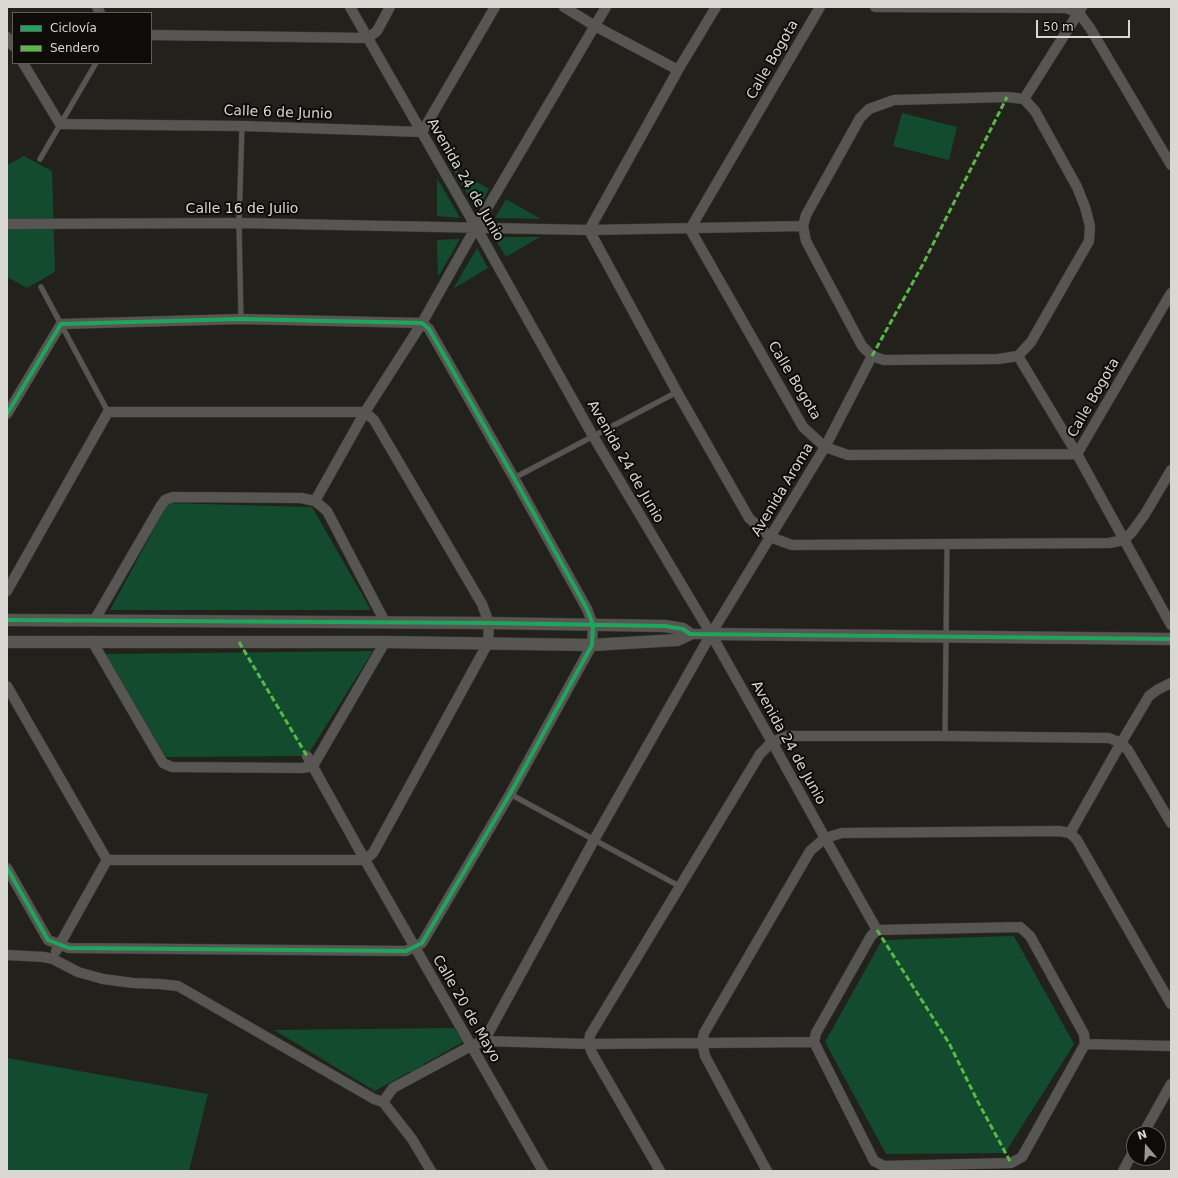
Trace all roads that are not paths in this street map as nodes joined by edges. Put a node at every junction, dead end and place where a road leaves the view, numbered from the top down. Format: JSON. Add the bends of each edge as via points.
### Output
{"nodes":[{"id":1,"x":350,"y":7,"type":"edge"},
{"id":2,"x":390,"y":7,"type":"edge"},
{"id":3,"x":495,"y":7,"type":"edge"},
{"id":4,"x":564,"y":7,"type":"edge"},
{"id":5,"x":606,"y":7,"type":"edge"},
{"id":6,"x":716,"y":7,"type":"edge"},
{"id":7,"x":820,"y":7,"type":"edge"},
{"id":8,"x":875,"y":7,"type":"edge"},
{"id":9,"x":1081,"y":10,"type":"edge"},
{"id":10,"x":595,"y":26,"type":"junction"},
{"id":11,"x":152,"y":35,"type":"edge"},
{"id":12,"x":368,"y":38,"type":"junction"},
{"id":13,"x":24,"y":64,"type":"edge"},
{"id":14,"x":95,"y":64,"type":"edge"},
{"id":15,"x":678,"y":70,"type":"junction"},
{"id":16,"x":1024,"y":99,"type":"junction"},
{"id":17,"x":60,"y":124,"type":"junction"},
{"id":18,"x":242,"y":126,"type":"junction"},
{"id":19,"x":422,"y":132,"type":"junction"},
{"id":20,"x":40,"y":159,"type":"dead end"},
{"id":21,"x":1171,"y":165,"type":"edge"},
{"id":22,"x":239,"y":222,"type":"junction"},
{"id":23,"x":7,"y":224,"type":"edge"},
{"id":24,"x":803,"y":226,"type":"junction"},
{"id":25,"x":476,"y":227,"type":"junction"},
{"id":26,"x":690,"y":229,"type":"junction"},
{"id":27,"x":589,"y":230,"type":"junction"},
{"id":28,"x":41,"y":287,"type":"dead end"},
{"id":29,"x":1171,"y":293,"type":"edge"},
{"id":30,"x":241,"y":319,"type":"junction"},
{"id":31,"x":422,"y":323,"type":"junction"},
{"id":32,"x":61,"y":324,"type":"junction"},
{"id":33,"x":872,"y":356,"type":"junction"},
{"id":34,"x":1018,"y":356,"type":"junction"},
{"id":35,"x":677,"y":392,"type":"junction"},
{"id":36,"x":108,"y":412,"type":"junction"},
{"id":37,"x":365,"y":412,"type":"junction"},
{"id":38,"x":7,"y":414,"type":"edge"},
{"id":39,"x":593,"y":436,"type":"junction"},
{"id":40,"x":825,"y":447,"type":"junction"},
{"id":41,"x":1077,"y":454,"type":"junction"},
{"id":42,"x":1171,"y":470,"type":"edge"},
{"id":43,"x":514,"y":478,"type":"junction"},
{"id":44,"x":315,"y":501,"type":"junction"},
{"id":45,"x":770,"y":537,"type":"junction"},
{"id":46,"x":1124,"y":540,"type":"junction"},
{"id":47,"x":947,"y":545,"type":"junction"},
{"id":48,"x":7,"y":591,"type":"edge"},
{"id":49,"x":7,"y":620,"type":"edge"},
{"id":50,"x":94,"y":621,"type":"junction"},
{"id":51,"x":385,"y":622,"type":"junction"},
{"id":52,"x":488,"y":623,"type":"junction"},
{"id":53,"x":592,"y":625,"type":"junction"},
{"id":54,"x":1171,"y":625,"type":"edge"},
{"id":55,"x":690,"y":634,"type":"junction"},
{"id":56,"x":711,"y":634,"type":"junction"},
{"id":57,"x":947,"y":637,"type":"junction"},
{"id":58,"x":1171,"y":639,"type":"edge"},
{"id":59,"x":92,"y":641,"type":"junction"},
{"id":60,"x":7,"y":642,"type":"edge"},
{"id":61,"x":385,"y":642,"type":"junction"},
{"id":62,"x":488,"y":643,"type":"junction"},
{"id":63,"x":592,"y":645,"type":"junction"},
{"id":64,"x":1171,"y":683,"type":"edge"},
{"id":65,"x":7,"y":686,"type":"edge"},
{"id":66,"x":945,"y":736,"type":"junction"},
{"id":67,"x":772,"y":742,"type":"junction"},
{"id":68,"x":1121,"y":743,"type":"junction"},
{"id":69,"x":307,"y":756,"type":"dead end"},
{"id":70,"x":313,"y":766,"type":"junction"},
{"id":71,"x":510,"y":794,"type":"junction"},
{"id":72,"x":1171,"y":823,"type":"edge"},
{"id":73,"x":1070,"y":833,"type":"junction"},
{"id":74,"x":825,"y":838,"type":"junction"},
{"id":75,"x":594,"y":840,"type":"junction"},
{"id":76,"x":107,"y":860,"type":"junction"},
{"id":77,"x":365,"y":860,"type":"junction"},
{"id":78,"x":7,"y":868,"type":"edge"},
{"id":79,"x":679,"y":886,"type":"junction"},
{"id":80,"x":878,"y":930,"type":"junction"},
{"id":81,"x":59,"y":945,"type":"junction"},
{"id":82,"x":415,"y":947,"type":"junction"},
{"id":83,"x":7,"y":955,"type":"edge"},
{"id":84,"x":53,"y":959,"type":"junction"},
{"id":85,"x":1171,"y":1004,"type":"edge"},
{"id":86,"x":484,"y":1041,"type":"junction"},
{"id":87,"x":702,"y":1042,"type":"junction"},
{"id":88,"x":814,"y":1042,"type":"junction"},
{"id":89,"x":589,"y":1044,"type":"junction"},
{"id":90,"x":1085,"y":1044,"type":"junction"},
{"id":91,"x":471,"y":1046,"type":"junction"},
{"id":92,"x":1171,"y":1046,"type":"edge"},
{"id":93,"x":1171,"y":1084,"type":"edge"},
{"id":94,"x":383,"y":1102,"type":"junction"},
{"id":95,"x":1147,"y":1126,"type":"edge"},
{"id":96,"x":1013,"y":1167,"type":"edge"},
{"id":97,"x":431,"y":1171,"type":"edge"},
{"id":98,"x":543,"y":1171,"type":"edge"},
{"id":99,"x":660,"y":1171,"type":"edge"},
{"id":100,"x":767,"y":1171,"type":"edge"}],
"edges":[{"from":1,"to":12,"type":"street","name":"Avenida 24 de Junio"},
{"from":2,"to":12,"type":"street","via":[[377,31]]},
{"from":3,"to":19,"type":"street"},
{"from":4,"to":10,"type":"street"},
{"from":5,"to":10,"type":"street"},
{"from":6,"to":15,"type":"street"},
{"from":7,"to":26,"type":"street","name":"Calle Bogota"},
{"from":8,"to":9,"type":"street"},
{"from":9,"to":16,"type":"street"},
{"from":9,"to":21,"type":"street"},
{"from":10,"to":15,"type":"street"},
{"from":10,"to":25,"type":"street"},
{"from":11,"to":12,"type":"street"},
{"from":12,"to":19,"type":"street","name":"Avenida 24 de Junio"},
{"from":13,"to":17,"type":"street"},
{"from":14,"to":17,"type":"lane"},
{"from":15,"to":27,"type":"street"},
{"from":16,"to":24,"type":"street","via":[[1007,97],[894,100],[869,109],[860,118],[806,215]]},
{"from":16,"to":34,"type":"street","via":[[1035,111],[1077,187],[1090,226],[1089,241],[1031,342]]},
{"from":17,"to":18,"type":"street","name":"Calle 6 de Junio"},
{"from":17,"to":20,"type":"lane"},
{"from":18,"to":19,"type":"street","name":"Calle 6 de Junio"},
{"from":18,"to":22,"type":"lane"},
{"from":19,"to":25,"type":"street","name":"Avenida 24 de Junio"},
{"from":22,"to":23,"type":"street","name":"Calle 16 de Julio"},
{"from":22,"to":25,"type":"street","name":"Calle 16 de Julio"},
{"from":22,"to":30,"type":"lane"},
{"from":24,"to":26,"type":"street","name":"Calle 16 de Julio"},
{"from":24,"to":33,"type":"street","via":[[806,241],[862,346]]},
{"from":25,"to":27,"type":"street","name":"Calle 16 de Julio"},
{"from":25,"to":31,"type":"street"},
{"from":25,"to":39,"type":"street","name":"Avenida 24 de Junio"},
{"from":26,"to":27,"type":"street","name":"Calle 16 de Julio"},
{"from":26,"to":40,"type":"street","name":"Calle Bogota","via":[[803,427]]},
{"from":27,"to":35,"type":"street"},
{"from":28,"to":32,"type":"lane"},
{"from":29,"to":41,"type":"street","name":"Calle Bogota"},
{"from":30,"to":31,"type":"street"},
{"from":30,"to":32,"type":"street"},
{"from":31,"to":37,"type":"street"},
{"from":31,"to":43,"type":"street","via":[[429,329]]},
{"from":32,"to":36,"type":"lane"},
{"from":32,"to":38,"type":"street"},
{"from":33,"to":34,"type":"street","via":[[884,360],[998,359]]},
{"from":33,"to":40,"type":"street","name":"Avenida Aroma"},
{"from":34,"to":41,"type":"street"},
{"from":35,"to":39,"type":"lane"},
{"from":35,"to":45,"type":"street","via":[[749,518]]},
{"from":36,"to":37,"type":"street"},
{"from":36,"to":48,"type":"street"},
{"from":37,"to":44,"type":"street"},
{"from":37,"to":52,"type":"street","via":[[374,420],[482,604]]},
{"from":39,"to":43,"type":"lane"},
{"from":39,"to":56,"type":"street","name":"Avenida 24 de Junio"},
{"from":40,"to":41,"type":"street","name":"Calle Bogota","via":[[848,455]]},
{"from":40,"to":45,"type":"street","name":"Avenida Aroma"},
{"from":41,"to":46,"type":"street"},
{"from":42,"to":46,"type":"street","via":[[1145,514]]},
{"from":43,"to":53,"type":"street","via":[[587,609]]},
{"from":44,"to":50,"type":"street","via":[[302,498],[188,497],[165,500]]},
{"from":44,"to":51,"type":"street","via":[[327,511]]},
{"from":45,"to":47,"type":"street","via":[[792,545]]},
{"from":45,"to":56,"type":"street","name":"Avenida Aroma"},
{"from":46,"to":47,"type":"street","via":[[1109,543]]},
{"from":46,"to":54,"type":"street"},
{"from":47,"to":57,"type":"lane"},
{"from":49,"to":50,"type":"street"},
{"from":50,"to":51,"type":"street"},
{"from":51,"to":52,"type":"street"},
{"from":52,"to":53,"type":"street"},
{"from":52,"to":62,"type":"street"},
{"from":53,"to":55,"type":"street","via":[[665,626],[683,629]]},
{"from":53,"to":63,"type":"street"},
{"from":55,"to":56,"type":"street"},
{"from":55,"to":63,"type":"street","via":[[671,641]]},
{"from":56,"to":57,"type":"street"},
{"from":56,"to":67,"type":"street","name":"Avenida 24 de Junio"},
{"from":56,"to":75,"type":"street","name":"Avenida Aroma"},
{"from":57,"to":58,"type":"street"},
{"from":57,"to":66,"type":"lane"},
{"from":59,"to":60,"type":"street"},
{"from":59,"to":61,"type":"street"},
{"from":59,"to":70,"type":"street","via":[[163,763],[172,767]]},
{"from":61,"to":62,"type":"street"},
{"from":61,"to":70,"type":"street"},
{"from":62,"to":63,"type":"street"},
{"from":62,"to":77,"type":"street","via":[[373,853]]},
{"from":63,"to":71,"type":"street"},
{"from":64,"to":68,"type":"street","via":[[1149,696]]},
{"from":65,"to":76,"type":"street"},
{"from":66,"to":67,"type":"street","via":[[788,736]]},
{"from":66,"to":68,"type":"street","via":[[1109,738]]},
{"from":67,"to":74,"type":"street","name":"Avenida 24 de Junio"},
{"from":67,"to":79,"type":"street","via":[[760,754]]},
{"from":68,"to":72,"type":"street","via":[[1128,750]]},
{"from":68,"to":73,"type":"street"},
{"from":69,"to":70,"type":"street","name":"Calle 20 de Mayo"},
{"from":70,"to":77,"type":"street","name":"Calle 20 de Mayo"},
{"from":71,"to":75,"type":"lane"},
{"from":71,"to":82,"type":"street","via":[[422,943]]},
{"from":73,"to":74,"type":"street","via":[[842,833]]},
{"from":73,"to":85,"type":"street","via":[[1077,840]]},
{"from":74,"to":80,"type":"street","name":"Avenida 24 de Junio"},
{"from":74,"to":87,"type":"street","via":[[810,851],[704,1033]]},
{"from":75,"to":79,"type":"lane"},
{"from":75,"to":86,"type":"street","name":"Avenida Aroma"},
{"from":76,"to":77,"type":"street"},
{"from":76,"to":81,"type":"street"},
{"from":77,"to":82,"type":"street","name":"Calle 20 de Mayo"},
{"from":78,"to":81,"type":"street","via":[[48,940]]},
{"from":79,"to":89,"type":"street","via":[[590,1035]]},
{"from":80,"to":88,"type":"street","via":[[871,936],[843,985],[816,1033]]},
{"from":80,"to":90,"type":"street","via":[[1020,927],[1030,936],[1084,1034]]},
{"from":81,"to":82,"type":"street","via":[[69,948],[406,951]]},
{"from":81,"to":84,"type":"street"},
{"from":82,"to":91,"type":"street","name":"Calle 20 de Mayo"},
{"from":83,"to":84,"type":"street"},
{"from":84,"to":94,"type":"street","via":[[78,972],[103,978],[178,986]]},
{"from":86,"to":89,"type":"street"},
{"from":86,"to":91,"type":"street"},
{"from":87,"to":88,"type":"street"},
{"from":87,"to":89,"type":"street"},
{"from":87,"to":100,"type":"street","via":[[705,1056]]},
{"from":88,"to":96,"type":"street","via":[[874,1161],[884,1166]]},
{"from":89,"to":99,"type":"street"},
{"from":90,"to":92,"type":"street"},
{"from":90,"to":96,"type":"street","via":[[1022,1157]]},
{"from":91,"to":94,"type":"street","via":[[393,1088]]},
{"from":91,"to":98,"type":"street","name":"Calle 20 de Mayo"},
{"from":93,"to":95,"type":"street"},
{"from":94,"to":97,"type":"street","via":[[412,1139]]}]}
